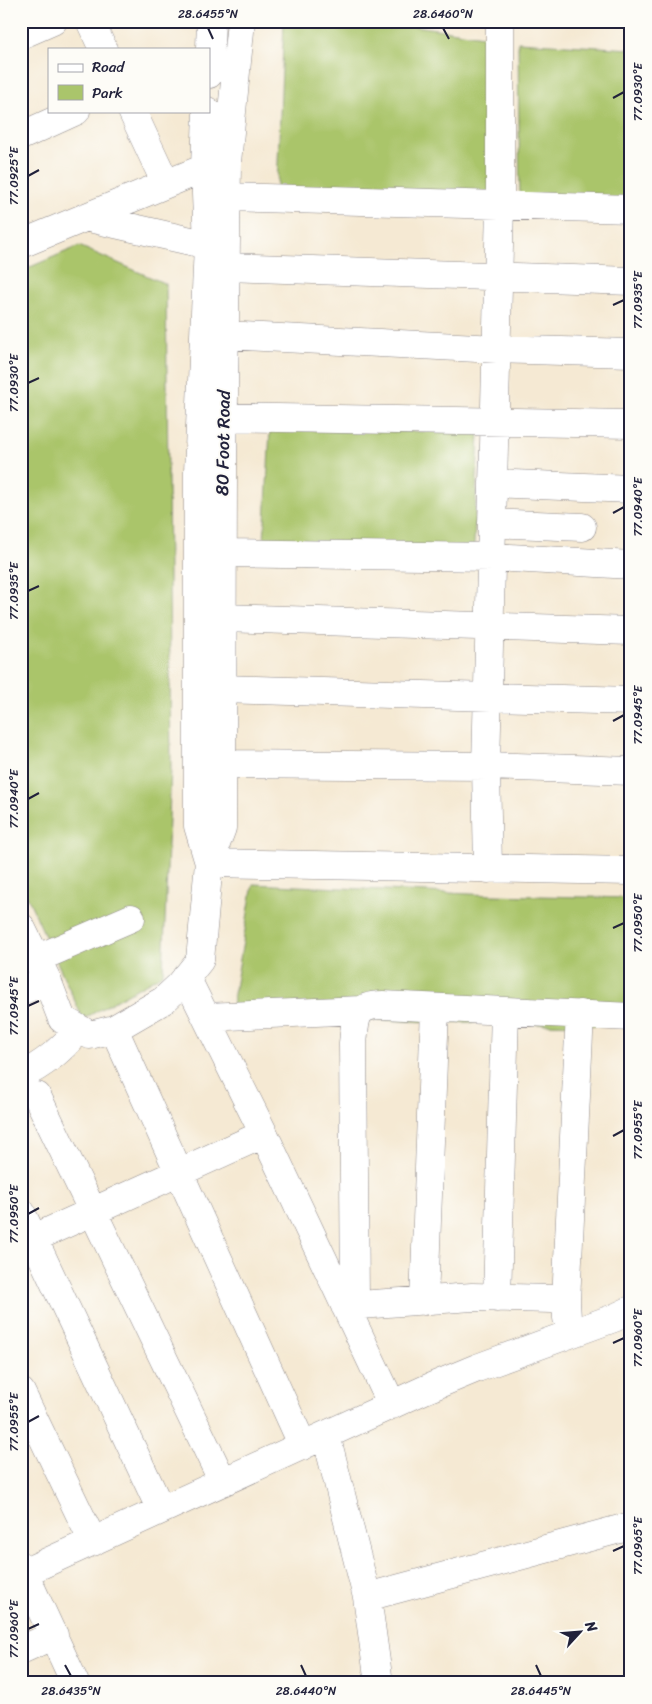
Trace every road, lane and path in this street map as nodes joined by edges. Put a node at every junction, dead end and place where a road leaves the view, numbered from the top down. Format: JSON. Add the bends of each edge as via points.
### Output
{"nodes":[{"id":1,"x":53,"y":21,"type":"edge"},
{"id":2,"x":90,"y":21,"type":"edge"},
{"id":3,"x":211,"y":21,"type":"edge"},
{"id":4,"x":241,"y":21,"type":"edge"},
{"id":5,"x":500,"y":21,"type":"edge"},
{"id":6,"x":21,"y":35,"type":"edge"},
{"id":7,"x":103,"y":48,"type":"edge"},
{"id":8,"x":210,"y":48,"type":"edge"},
{"id":9,"x":74,"y":112,"type":"edge"},
{"id":10,"x":132,"y":112,"type":"edge"},
{"id":11,"x":207,"y":112,"type":"edge"},
{"id":12,"x":21,"y":136,"type":"edge"},
{"id":13,"x":216,"y":165,"type":"junction"},
{"id":14,"x":166,"y":184,"type":"junction"},
{"id":15,"x":227,"y":197,"type":"junction"},
{"id":16,"x":500,"y":206,"type":"junction"},
{"id":17,"x":631,"y":209,"type":"edge"},
{"id":18,"x":85,"y":218,"type":"junction"},
{"id":19,"x":21,"y":244,"type":"edge"},
{"id":20,"x":220,"y":252,"type":"junction"},
{"id":21,"x":498,"y":277,"type":"junction"},
{"id":22,"x":631,"y":281,"type":"edge"},
{"id":23,"x":224,"y":335,"type":"junction"},
{"id":24,"x":496,"y":349,"type":"junction"},
{"id":25,"x":631,"y":353,"type":"edge"},
{"id":26,"x":224,"y":416,"type":"junction"},
{"id":27,"x":495,"y":422,"type":"junction"},
{"id":28,"x":631,"y":424,"type":"edge"},
{"id":29,"x":210,"y":472,"type":"junction"},
{"id":30,"x":493,"y":483,"type":"junction"},
{"id":31,"x":583,"y":487,"type":"junction"},
{"id":32,"x":631,"y":489,"type":"edge"},
{"id":33,"x":492,"y":523,"type":"junction"},
{"id":34,"x":582,"y":527,"type":"junction"},
{"id":35,"x":222,"y":553,"type":"junction"},
{"id":36,"x":492,"y":557,"type":"junction"},
{"id":37,"x":582,"y":563,"type":"junction"},
{"id":38,"x":631,"y":565,"type":"edge"},
{"id":39,"x":222,"y":618,"type":"junction"},
{"id":40,"x":490,"y":626,"type":"junction"},
{"id":41,"x":631,"y":631,"type":"edge"},
{"id":42,"x":221,"y":689,"type":"junction"},
{"id":43,"x":488,"y":697,"type":"junction"},
{"id":44,"x":631,"y":701,"type":"edge"},
{"id":45,"x":221,"y":764,"type":"junction"},
{"id":46,"x":486,"y":766,"type":"junction"},
{"id":47,"x":631,"y":771,"type":"edge"},
{"id":48,"x":209,"y":863,"type":"junction"},
{"id":49,"x":488,"y":869,"type":"junction"},
{"id":50,"x":631,"y":871,"type":"edge"},
{"id":51,"x":131,"y":918,"type":"dead end"},
{"id":52,"x":21,"y":927,"type":"edge"},
{"id":53,"x":193,"y":968,"type":"junction"},
{"id":54,"x":41,"y":970,"type":"junction"},
{"id":55,"x":21,"y":991,"type":"edge"},
{"id":56,"x":435,"y":1008,"type":"junction"},
{"id":57,"x":361,"y":1010,"type":"junction"},
{"id":58,"x":504,"y":1011,"type":"junction"},
{"id":59,"x":580,"y":1014,"type":"junction"},
{"id":60,"x":206,"y":1017,"type":"junction"},
{"id":61,"x":631,"y":1017,"type":"edge"},
{"id":62,"x":80,"y":1029,"type":"junction"},
{"id":63,"x":114,"y":1029,"type":"junction"},
{"id":64,"x":29,"y":1086,"type":"edge"},
{"id":65,"x":264,"y":1134,"type":"junction"},
{"id":66,"x":178,"y":1172,"type":"junction"},
{"id":67,"x":93,"y":1211,"type":"junction"},
{"id":68,"x":21,"y":1212,"type":"edge"},
{"id":69,"x":28,"y":1242,"type":"edge"},
{"id":70,"x":498,"y":1298,"type":"junction"},
{"id":71,"x":424,"y":1301,"type":"junction"},
{"id":72,"x":566,"y":1301,"type":"junction"},
{"id":73,"x":350,"y":1306,"type":"junction"},
{"id":74,"x":631,"y":1310,"type":"edge"},
{"id":75,"x":568,"y":1334,"type":"junction"},
{"id":76,"x":21,"y":1392,"type":"edge"},
{"id":77,"x":392,"y":1405,"type":"junction"},
{"id":78,"x":315,"y":1440,"type":"junction"},
{"id":79,"x":223,"y":1482,"type":"junction"},
{"id":80,"x":162,"y":1510,"type":"junction"},
{"id":81,"x":631,"y":1526,"type":"edge"},
{"id":82,"x":93,"y":1542,"type":"junction"},
{"id":83,"x":22,"y":1571,"type":"edge"},
{"id":84,"x":367,"y":1597,"type":"junction"},
{"id":85,"x":54,"y":1635,"type":"junction"},
{"id":86,"x":21,"y":1650,"type":"edge"},
{"id":87,"x":75,"y":1683,"type":"edge"},
{"id":88,"x":379,"y":1683,"type":"edge"}],
"edges":[{"from":1,"to":6,"type":"street"},
{"from":2,"to":7,"type":"street"},
{"from":3,"to":8,"type":"street"},
{"from":4,"to":13,"type":"street","name":"80 Foot Road"},
{"from":5,"to":16,"type":"street"},
{"from":9,"to":12,"type":"street"},
{"from":10,"to":14,"type":"street"},
{"from":11,"to":13,"type":"street","name":"80 Foot Road"},
{"from":13,"to":14,"type":"street"},
{"from":13,"to":15,"type":"street","name":"80 Foot Road"},
{"from":13,"to":20,"type":"street","name":"80 Foot Road"},
{"from":14,"to":18,"type":"street"},
{"from":15,"to":16,"type":"street"},
{"from":15,"to":20,"type":"street","name":"80 Foot Road"},
{"from":16,"to":17,"type":"street"},
{"from":16,"to":21,"type":"street"},
{"from":18,"to":19,"type":"street"},
{"from":18,"to":20,"type":"street"},
{"from":20,"to":21,"type":"street"},
{"from":20,"to":23,"type":"street","name":"80 Foot Road"},
{"from":20,"to":29,"type":"street","name":"80 Foot Road"},
{"from":21,"to":22,"type":"street"},
{"from":21,"to":24,"type":"street"},
{"from":23,"to":24,"type":"street"},
{"from":23,"to":26,"type":"street","name":"80 Foot Road"},
{"from":24,"to":25,"type":"street"},
{"from":24,"to":27,"type":"street"},
{"from":26,"to":27,"type":"street"},
{"from":26,"to":29,"type":"street","name":"80 Foot Road"},
{"from":27,"to":28,"type":"street"},
{"from":27,"to":30,"type":"street"},
{"from":29,"to":35,"type":"street","name":"80 Foot Road"},
{"from":29,"to":48,"type":"street","name":"80 Foot Road","via":[[198,826]]},
{"from":30,"to":31,"type":"street"},
{"from":30,"to":33,"type":"street"},
{"from":31,"to":32,"type":"street"},
{"from":31,"to":34,"type":"street"},
{"from":33,"to":34,"type":"street"},
{"from":33,"to":36,"type":"street"},
{"from":34,"to":37,"type":"street"},
{"from":35,"to":36,"type":"street"},
{"from":35,"to":39,"type":"street","name":"80 Foot Road"},
{"from":36,"to":37,"type":"street"},
{"from":36,"to":40,"type":"street"},
{"from":37,"to":38,"type":"street"},
{"from":39,"to":40,"type":"street"},
{"from":39,"to":42,"type":"street","name":"80 Foot Road"},
{"from":40,"to":41,"type":"street"},
{"from":40,"to":43,"type":"street"},
{"from":42,"to":43,"type":"street"},
{"from":42,"to":45,"type":"street","name":"80 Foot Road"},
{"from":43,"to":44,"type":"street"},
{"from":43,"to":46,"type":"street"},
{"from":45,"to":46,"type":"street"},
{"from":45,"to":48,"type":"street","name":"80 Foot Road","via":[[222,828]]},
{"from":46,"to":47,"type":"street"},
{"from":46,"to":49,"type":"street"},
{"from":48,"to":49,"type":"street"},
{"from":48,"to":53,"type":"street","name":"80 Foot Road"},
{"from":49,"to":50,"type":"street"},
{"from":51,"to":54,"type":"street"},
{"from":52,"to":54,"type":"street"},
{"from":53,"to":60,"type":"street"},
{"from":53,"to":63,"type":"street","via":[[164,1000]]},
{"from":54,"to":55,"type":"street"},
{"from":54,"to":62,"type":"street","via":[[62,1019]]},
{"from":56,"to":57,"type":"street","via":[[370,1005]]},
{"from":56,"to":58,"type":"street"},
{"from":56,"to":71,"type":"street"},
{"from":57,"to":60,"type":"street"},
{"from":57,"to":73,"type":"street","via":[[355,1021],[353,1043]]},
{"from":58,"to":59,"type":"street"},
{"from":58,"to":70,"type":"street"},
{"from":59,"to":61,"type":"street"},
{"from":59,"to":72,"type":"street"},
{"from":60,"to":65,"type":"street"},
{"from":62,"to":63,"type":"street","via":[[90,1034]]},
{"from":62,"to":64,"type":"street"},
{"from":63,"to":66,"type":"street"},
{"from":64,"to":67,"type":"street"},
{"from":65,"to":66,"type":"street"},
{"from":65,"to":73,"type":"street"},
{"from":66,"to":67,"type":"street"},
{"from":66,"to":78,"type":"street"},
{"from":67,"to":69,"type":"street"},
{"from":67,"to":79,"type":"street"},
{"from":68,"to":69,"type":"street"},
{"from":69,"to":80,"type":"street"},
{"from":70,"to":71,"type":"street"},
{"from":70,"to":72,"type":"street"},
{"from":71,"to":73,"type":"street"},
{"from":72,"to":75,"type":"street"},
{"from":73,"to":77,"type":"street"},
{"from":74,"to":75,"type":"street"},
{"from":75,"to":77,"type":"street","via":[[477,1368]]},
{"from":76,"to":82,"type":"street"},
{"from":77,"to":78,"type":"street"},
{"from":78,"to":79,"type":"street"},
{"from":78,"to":84,"type":"street"},
{"from":79,"to":80,"type":"street"},
{"from":80,"to":82,"type":"street"},
{"from":81,"to":84,"type":"street"},
{"from":82,"to":83,"type":"street"},
{"from":83,"to":85,"type":"street"},
{"from":84,"to":88,"type":"street"},
{"from":85,"to":86,"type":"street"},
{"from":85,"to":87,"type":"street"}]}
